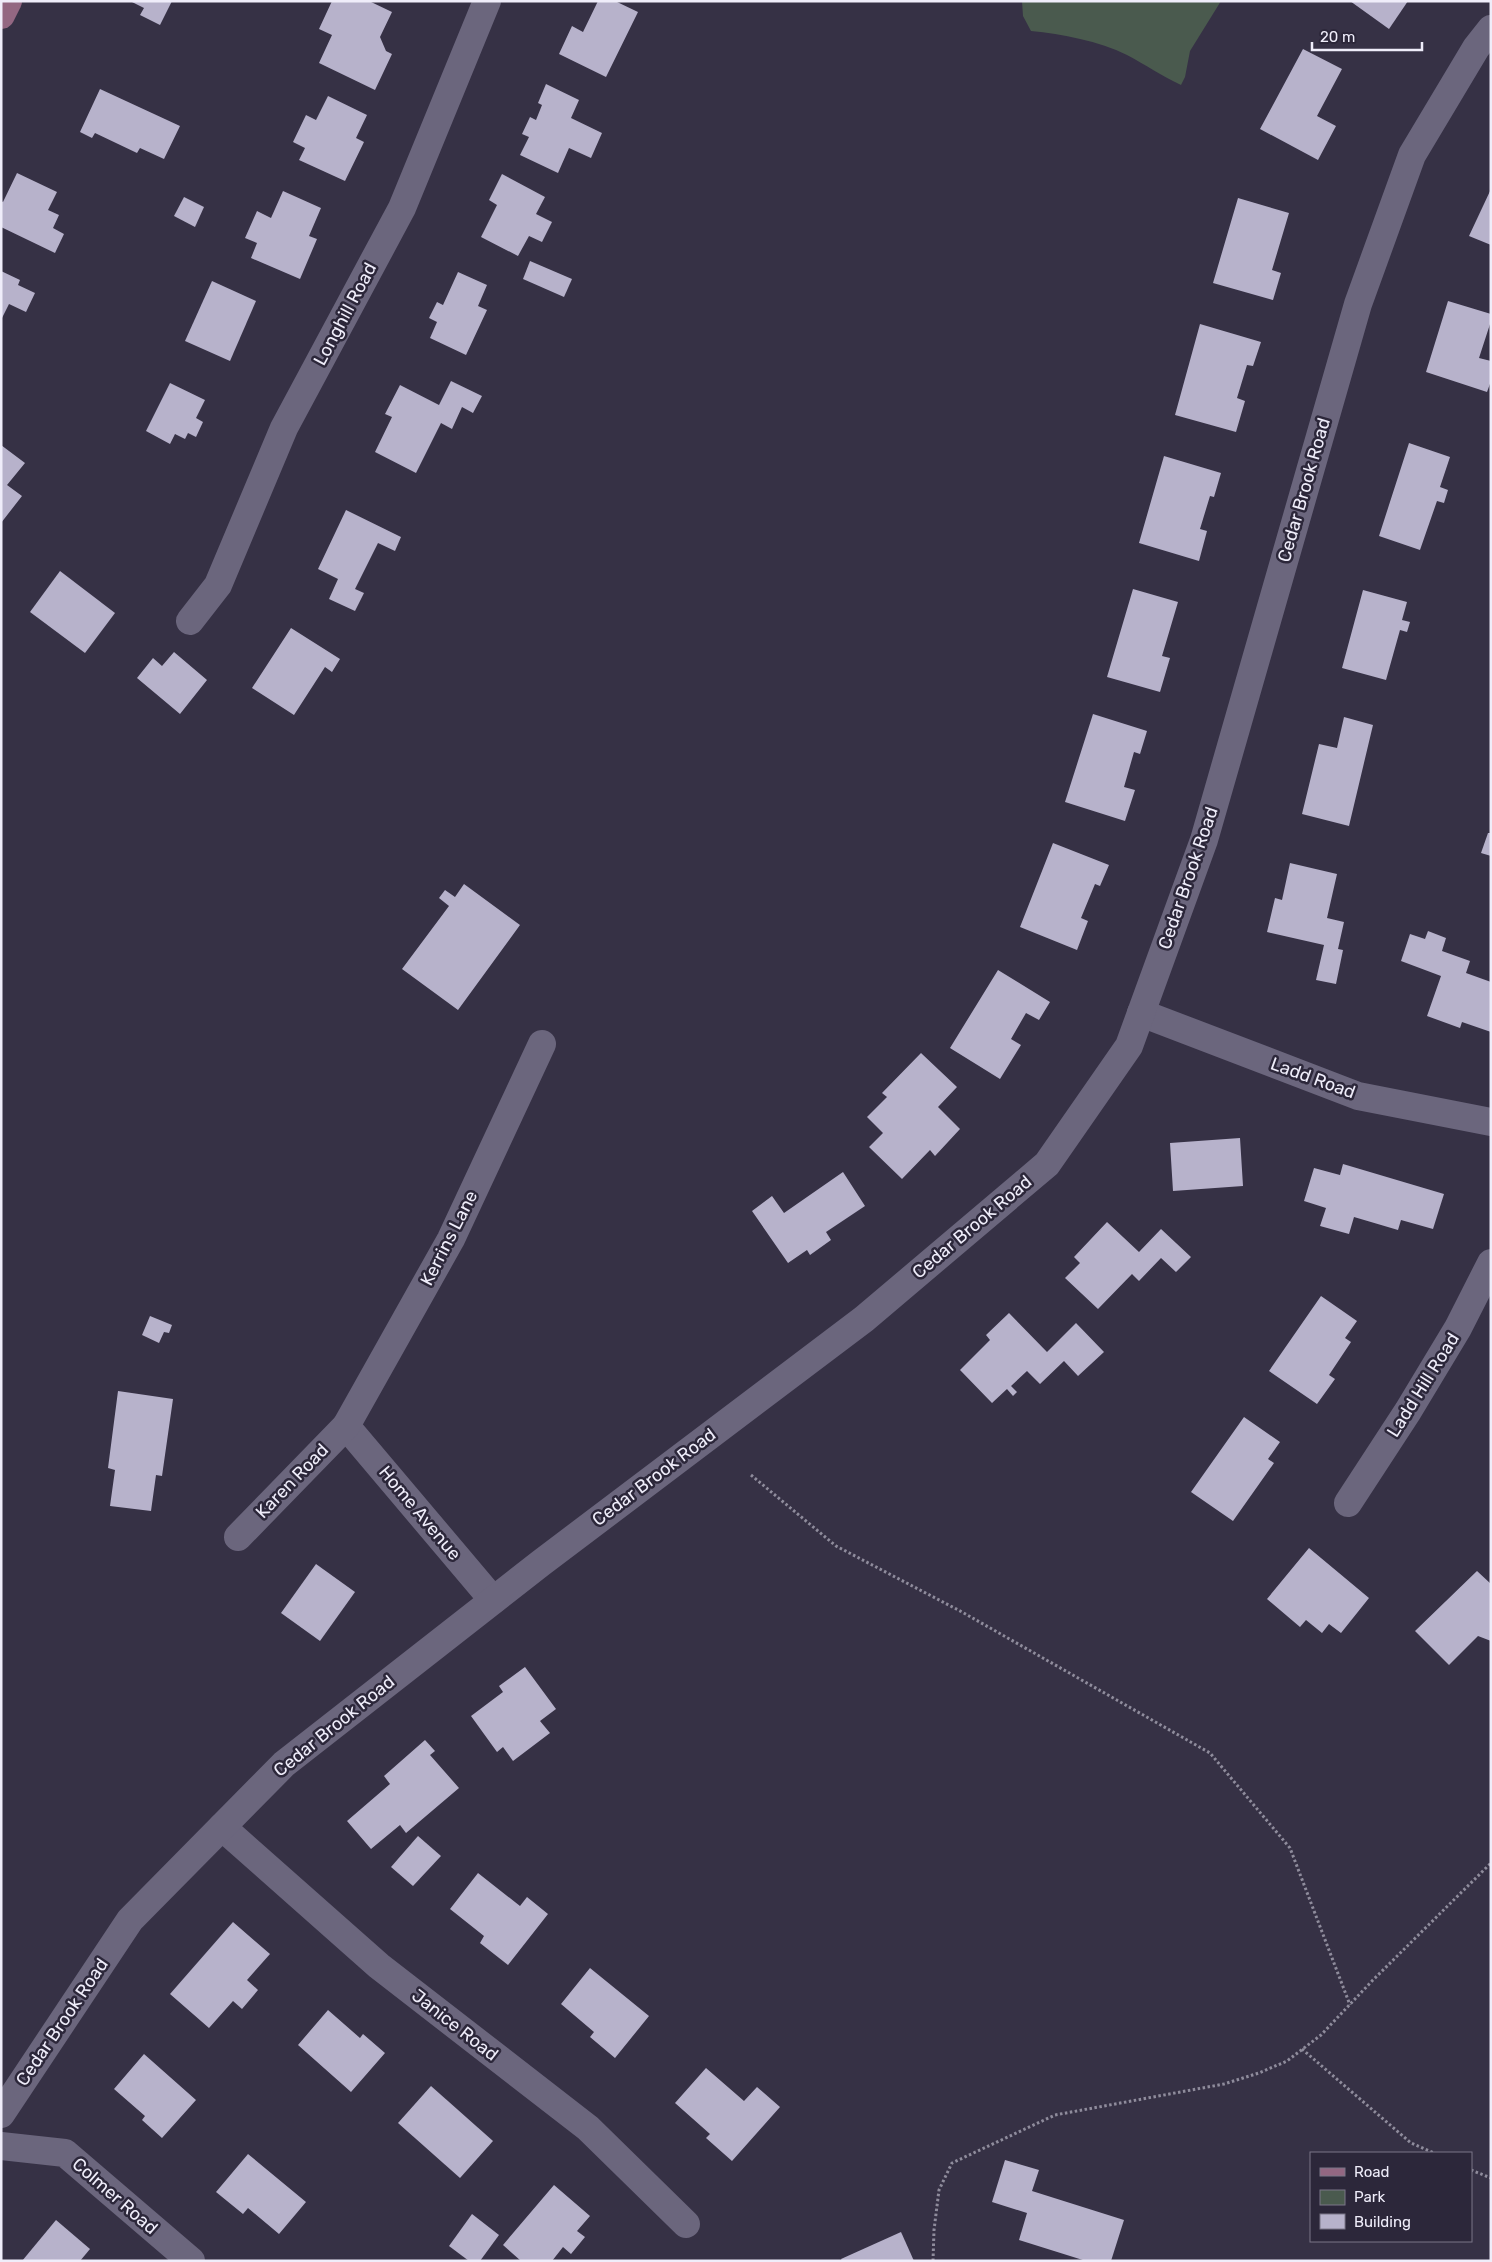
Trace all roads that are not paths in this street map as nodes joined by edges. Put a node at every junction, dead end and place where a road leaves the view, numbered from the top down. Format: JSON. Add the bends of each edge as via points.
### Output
{"nodes":[{"id":1,"x":8,"y":1,"type":"edge"},
{"id":2,"x":487,"y":1,"type":"edge"},
{"id":3,"x":1,"y":15,"type":"edge"},
{"id":4,"x":1491,"y":30,"type":"edge"},
{"id":5,"x":190,"y":621,"type":"dead end"},
{"id":6,"x":1141,"y":1013,"type":"junction"},
{"id":7,"x":542,"y":1044,"type":"dead end"},
{"id":8,"x":1491,"y":1122,"type":"edge"},
{"id":9,"x":1491,"y":1263,"type":"edge"},
{"id":10,"x":346,"y":1426,"type":"junction"},
{"id":11,"x":1348,"y":1503,"type":"dead end"},
{"id":12,"x":238,"y":1537,"type":"dead end"},
{"id":13,"x":493,"y":1600,"type":"junction"},
{"id":14,"x":222,"y":1827,"type":"junction"},
{"id":15,"x":1,"y":2114,"type":"edge"},
{"id":16,"x":1,"y":2146,"type":"edge"},
{"id":17,"x":686,"y":2224,"type":"dead end"},
{"id":18,"x":191,"y":2261,"type":"edge"}],
"edges":[{"from":1,"to":3,"type":"main road"},
{"from":2,"to":5,"type":"street","name":"Longhill Road","via":[[402,208],[284,428],[218,586]]},
{"from":4,"to":6,"type":"street","name":"Cedar Brook Road","via":[[1476,48],[1412,155],[1358,304],[1204,840]]},
{"from":6,"to":8,"type":"street","name":"Ladd Road","via":[[1358,1096]]},
{"from":6,"to":13,"type":"street","name":"Cedar Brook Road","via":[[1129,1046],[1047,1164],[864,1319]]},
{"from":7,"to":10,"type":"street","name":"Kerrins Lane","via":[[451,1239]]},
{"from":9,"to":11,"type":"street","name":"Ladd Hill Road","via":[[1458,1328]]},
{"from":10,"to":12,"type":"street","name":"Karen Road"},
{"from":10,"to":13,"type":"street","name":"Home Avenue"},
{"from":13,"to":14,"type":"street","name":"Cedar Brook Road","via":[[284,1764]]},
{"from":14,"to":15,"type":"street","name":"Cedar Brook Road","via":[[130,1920]]},
{"from":14,"to":17,"type":"street","name":"Janice Road","via":[[380,1966],[588,2128]]},
{"from":16,"to":18,"type":"street","name":"Colmer Road","via":[[66,2153]]}]}
